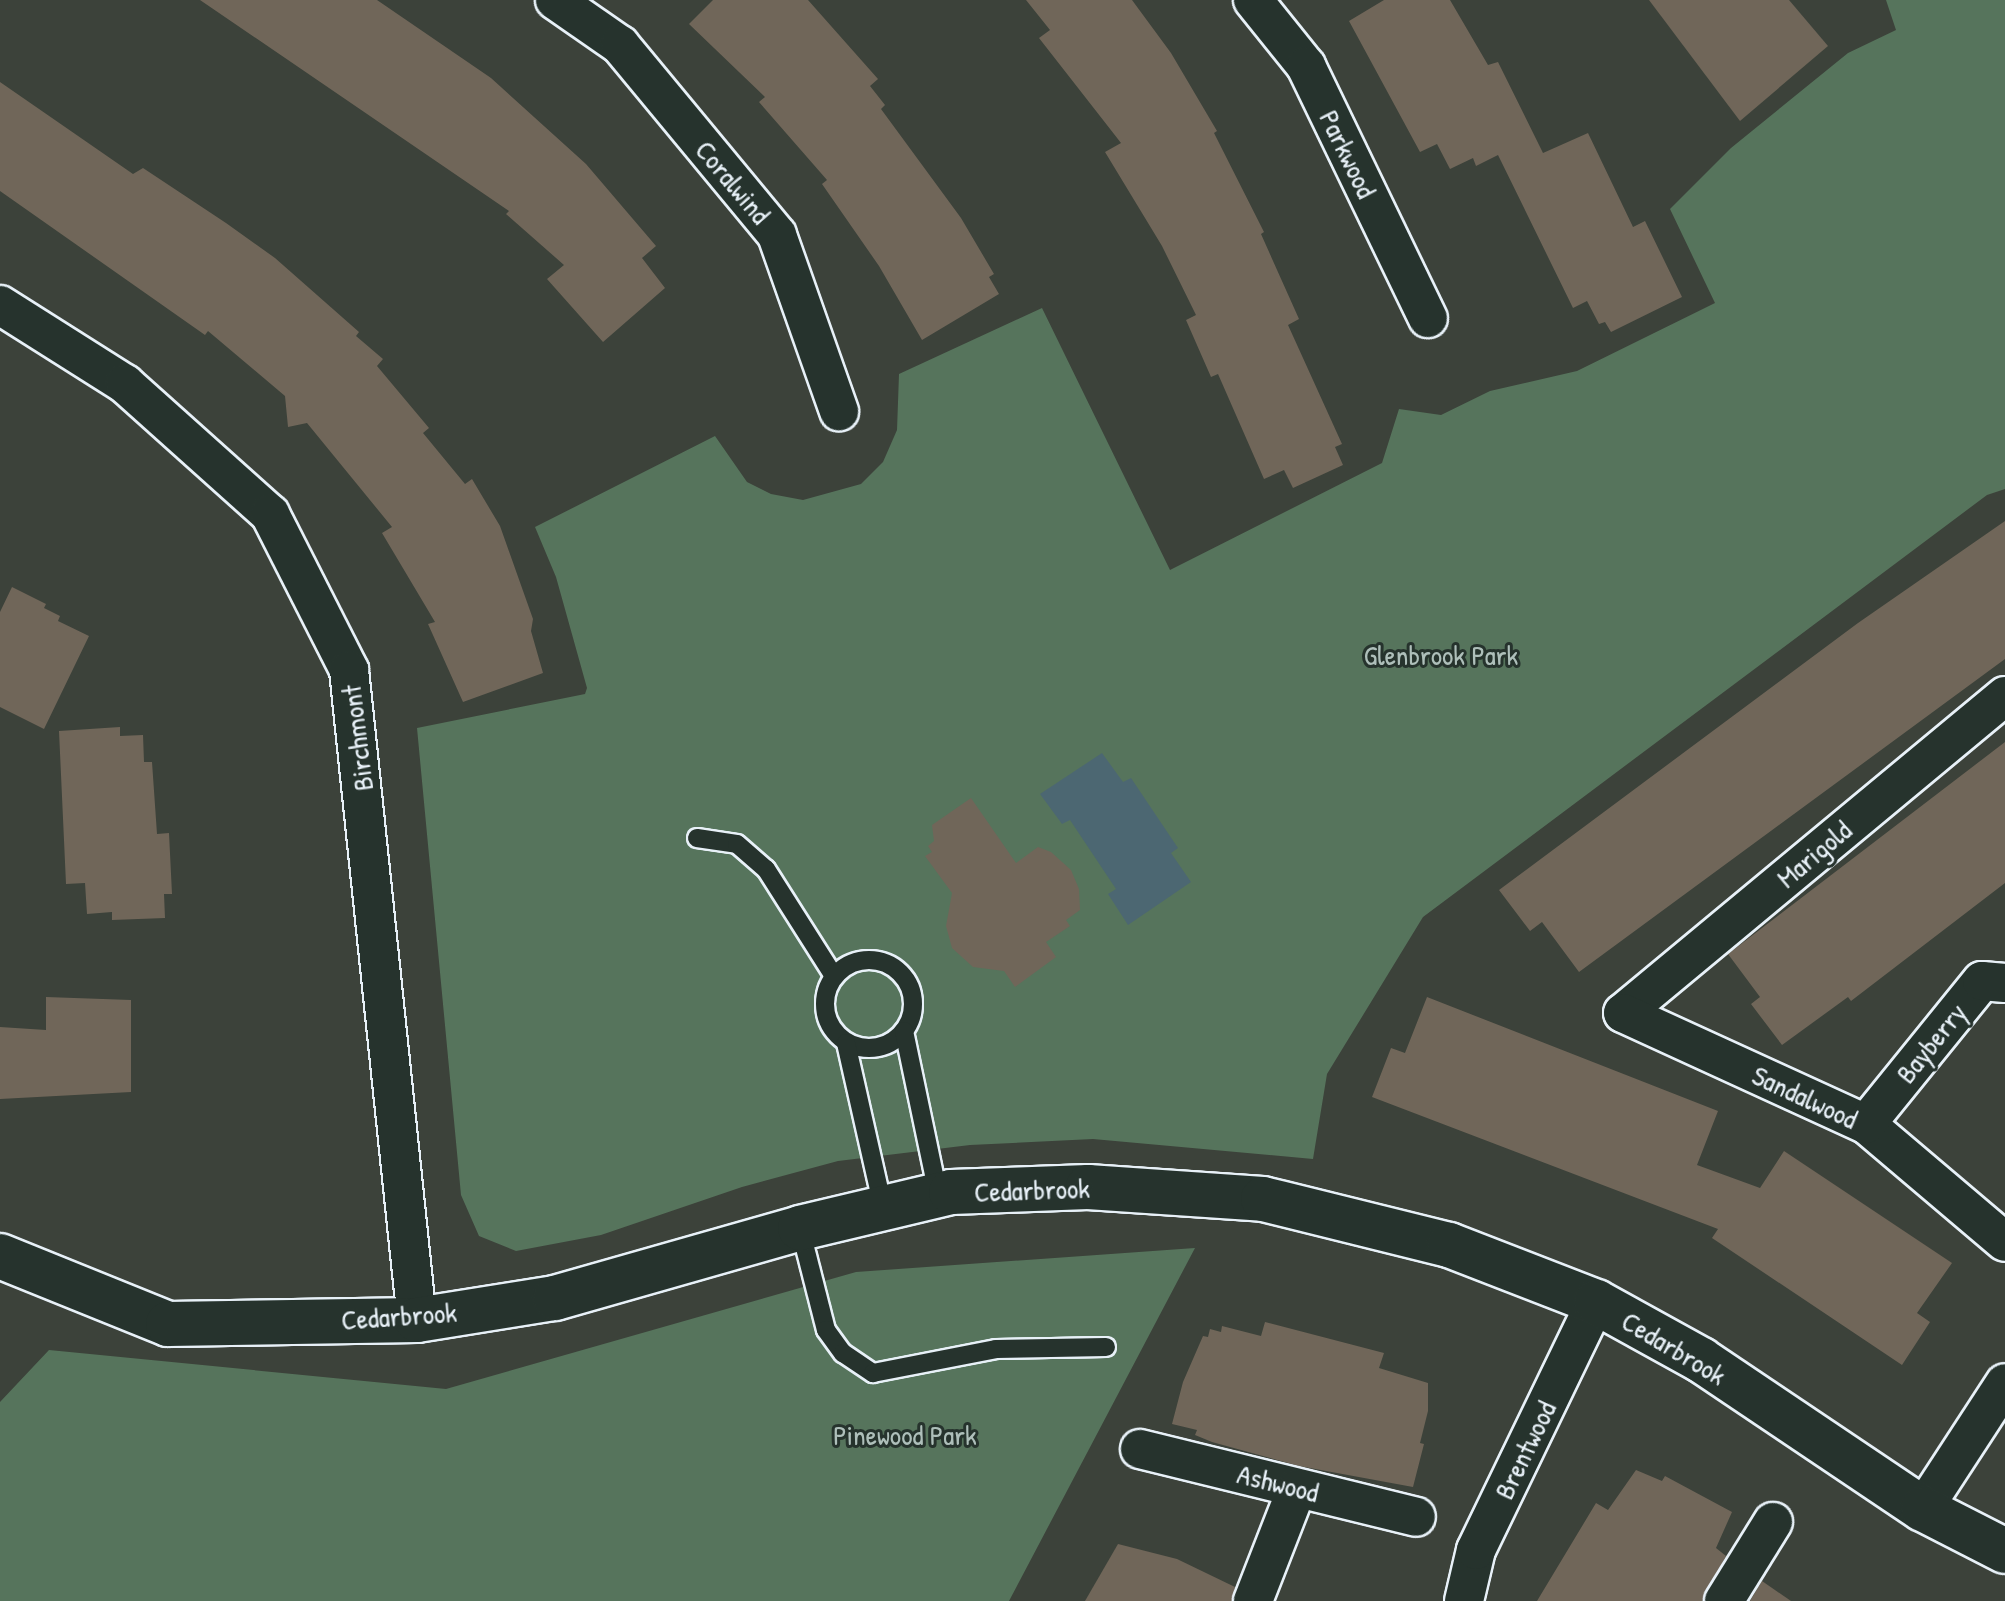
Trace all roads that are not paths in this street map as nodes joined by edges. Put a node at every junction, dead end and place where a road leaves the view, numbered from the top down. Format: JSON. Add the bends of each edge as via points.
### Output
{"nodes":[{"id":1,"x":555,"y":0,"type":"edge"},
{"id":2,"x":1253,"y":0,"type":"edge"},
{"id":3,"x":0,"y":305,"type":"edge"},
{"id":4,"x":1428,"y":318,"type":"dead end"},
{"id":5,"x":839,"y":411,"type":"dead end"},
{"id":6,"x":2005,"y":696,"type":"edge"},
{"id":7,"x":697,"y":838,"type":"dead end"},
{"id":8,"x":834,"y":976,"type":"junction"},
{"id":9,"x":2005,"y":983,"type":"edge"},
{"id":10,"x":1623,"y":1013,"type":"joint"},
{"id":11,"x":904,"y":1031,"type":"junction"},
{"id":12,"x":846,"y":1043,"type":"junction"},
{"id":13,"x":1866,"y":1124,"type":"junction"},
{"id":14,"x":938,"y":1194,"type":"junction"},
{"id":15,"x":883,"y":1207,"type":"junction"},
{"id":16,"x":800,"y":1228,"type":"junction"},
{"id":17,"x":2005,"y":1242,"type":"edge"},
{"id":18,"x":0,"y":1256,"type":"edge"},
{"id":19,"x":1596,"y":1302,"type":"junction"},
{"id":20,"x":417,"y":1320,"type":"junction"},
{"id":21,"x":1106,"y":1347,"type":"dead end"},
{"id":22,"x":2005,"y":1383,"type":"edge"},
{"id":23,"x":1140,"y":1449,"type":"dead end"},
{"id":24,"x":1297,"y":1488,"type":"junction"},
{"id":25,"x":1923,"y":1509,"type":"junction"},
{"id":26,"x":1416,"y":1517,"type":"dead end"},
{"id":27,"x":1773,"y":1522,"type":"dead end"},
{"id":28,"x":2005,"y":1551,"type":"edge"},
{"id":29,"x":1253,"y":1601,"type":"edge"},
{"id":30,"x":1464,"y":1601,"type":"edge"},
{"id":31,"x":1724,"y":1601,"type":"edge"}],
"edges":[{"from":1,"to":5,"type":"street","name":"Coralwind","via":[[620,45],[777,235]]},
{"from":2,"to":4,"type":"street","name":"Parkwood","via":[[1306,66]]},
{"from":3,"to":20,"type":"street","name":"Birchmont","via":[[125,384],[270,514],[349,670]]},
{"from":6,"to":10,"type":"street","name":"Marigold"},
{"from":7,"to":8,"type":"lane","via":[[737,844],[766,869]]},
{"from":8,"to":11,"type":"lane","via":[[860,960],[890,965],[902,974],[913,1002]]},
{"from":8,"to":12,"type":"lane","via":[[827,989],[827,1020]]},
{"from":9,"to":13,"type":"street","name":"Bayberry","via":[[1982,981]]},
{"from":10,"to":13,"type":"street","name":"Sandalwood"},
{"from":11,"to":12,"type":"lane","via":[[871,1049]]},
{"from":11,"to":14,"type":"lane"},
{"from":12,"to":15,"type":"lane"},
{"from":13,"to":17,"type":"street","name":"Sandalwood"},
{"from":14,"to":15,"type":"street","name":"Cedarbrook"},
{"from":14,"to":19,"type":"street","name":"Cedarbrook","via":[[1088,1187],[1263,1199],[1449,1245]]},
{"from":15,"to":16,"type":"street","name":"Cedarbrook"},
{"from":16,"to":20,"type":"street","name":"Cedarbrook","via":[[555,1298]]},
{"from":16,"to":21,"type":"lane","via":[[826,1330],[843,1353],[873,1373],[996,1349]]},
{"from":18,"to":20,"type":"street","name":"Cedarbrook","via":[[168,1324]]},
{"from":19,"to":25,"type":"street","name":"Cedarbrook","via":[[1701,1360]]},
{"from":19,"to":30,"type":"street","name":"Brentwood","via":[[1476,1550]]},
{"from":22,"to":25,"type":"street"},
{"from":23,"to":24,"type":"street","name":"Ashwood"},
{"from":24,"to":26,"type":"street","name":"Ashwood"},
{"from":24,"to":29,"type":"street"},
{"from":25,"to":28,"type":"street","name":"Cedarbrook"},
{"from":27,"to":31,"type":"street"}]}
